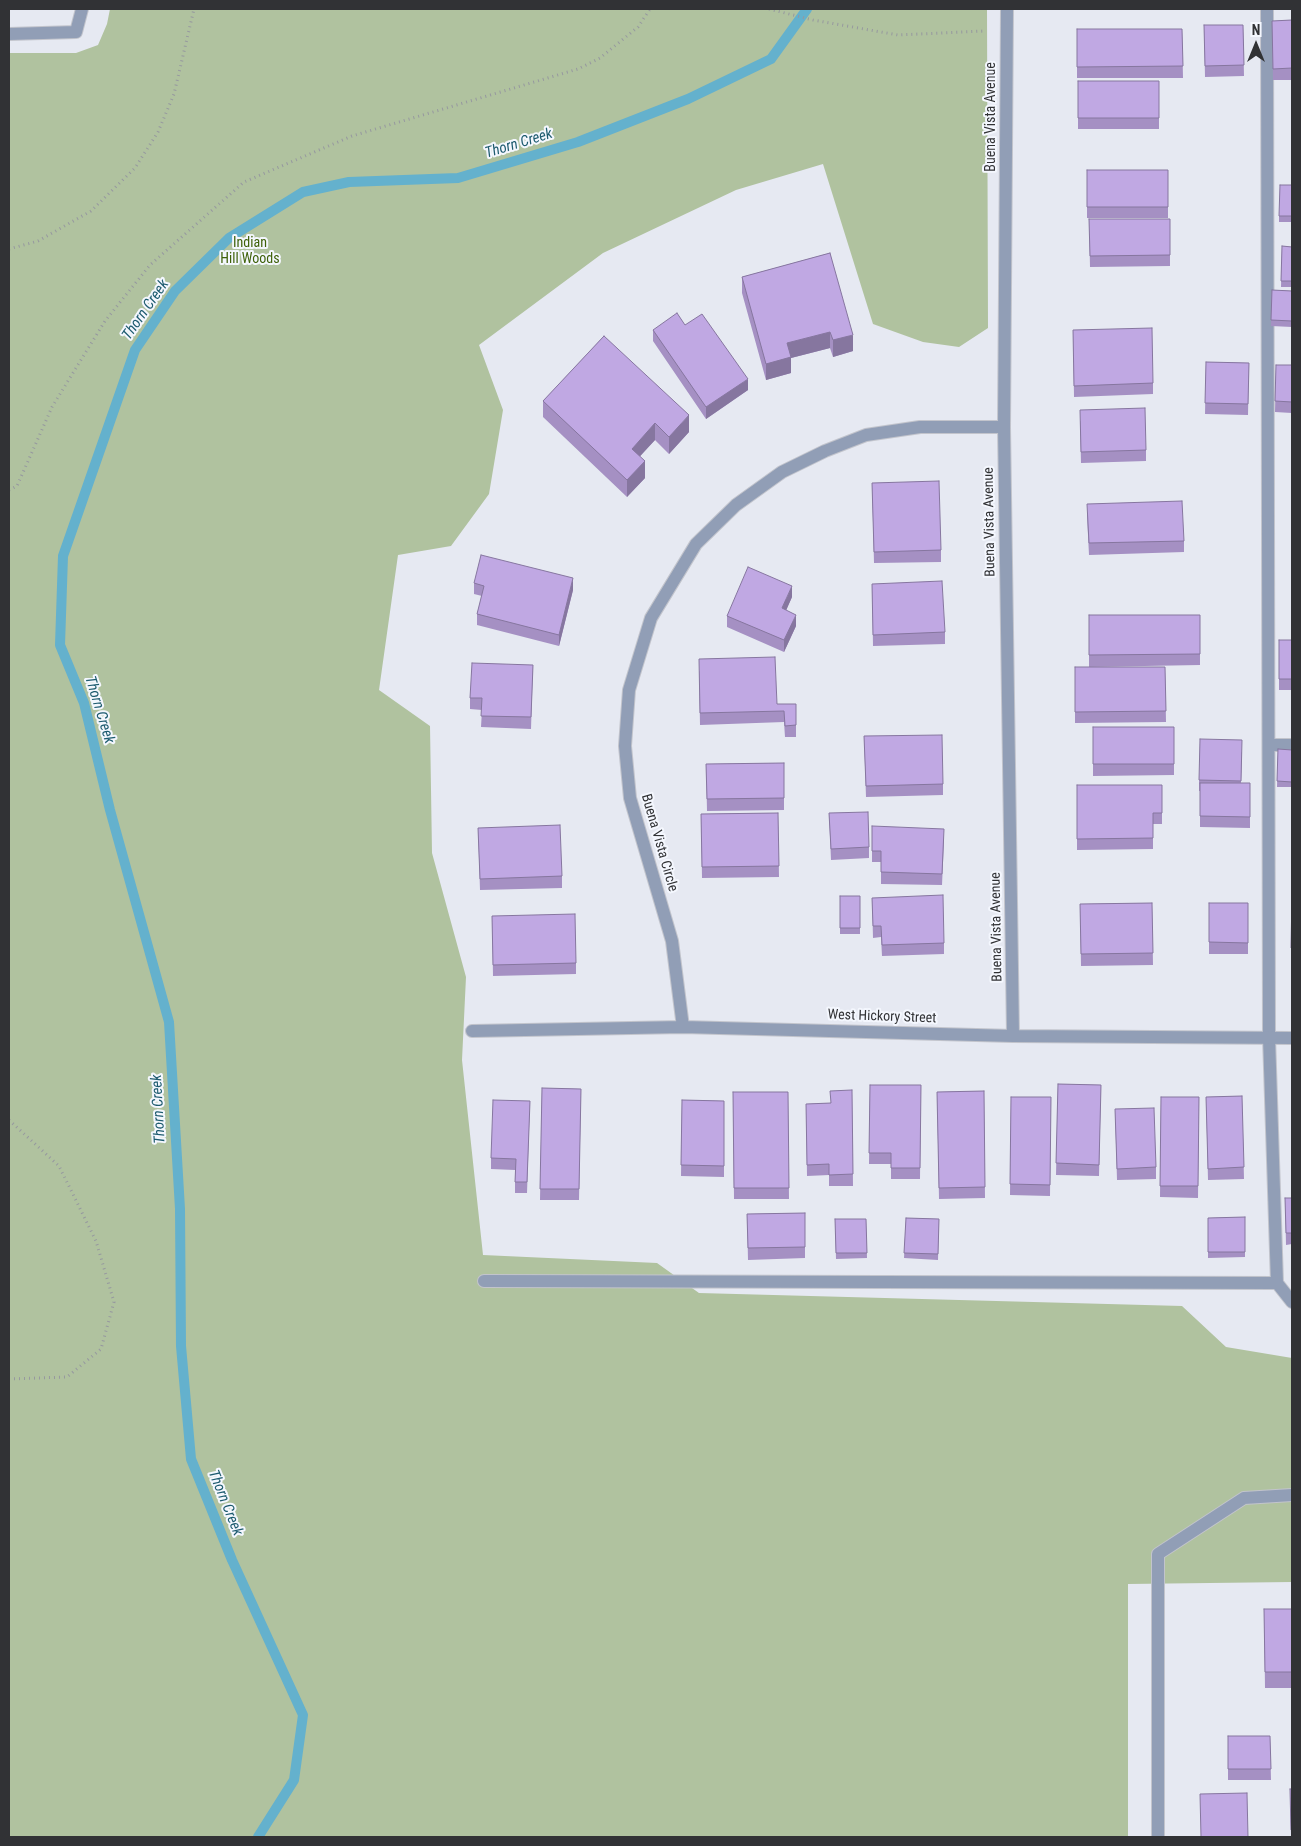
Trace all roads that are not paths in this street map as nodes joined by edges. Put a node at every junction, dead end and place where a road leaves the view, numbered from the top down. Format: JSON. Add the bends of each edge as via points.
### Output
{"nodes":[{"id":1,"x":82,"y":9,"type":"edge"},
{"id":2,"x":1007,"y":9,"type":"edge"},
{"id":3,"x":1267,"y":9,"type":"edge"},
{"id":4,"x":9,"y":34,"type":"edge"},
{"id":5,"x":1004,"y":427,"type":"junction"},
{"id":6,"x":1292,"y":744,"type":"edge"},
{"id":7,"x":1269,"y":745,"type":"junction"},
{"id":8,"x":683,"y":1026,"type":"junction"},
{"id":9,"x":472,"y":1031,"type":"dead end"},
{"id":10,"x":1013,"y":1036,"type":"junction"},
{"id":11,"x":1270,"y":1037,"type":"junction"},
{"id":12,"x":1292,"y":1038,"type":"edge"},
{"id":13,"x":484,"y":1281,"type":"dead end"},
{"id":14,"x":1277,"y":1283,"type":"junction"},
{"id":15,"x":1292,"y":1302,"type":"edge"},
{"id":16,"x":1292,"y":1495,"type":"edge"},
{"id":17,"x":1158,"y":1837,"type":"edge"}],
"edges":[{"from":1,"to":4,"type":"street","via":[[76,32]]},
{"from":2,"to":5,"type":"street","name":"Buena Vista Avenue"},
{"from":3,"to":7,"type":"street"},
{"from":5,"to":8,"type":"street","name":"Buena Vista Circle","via":[[920,427],[866,435],[782,472],[736,505],[696,544],[651,618],[629,690],[625,746],[630,798],[672,941]]},
{"from":5,"to":10,"type":"street","name":"Buena Vista Avenue"},
{"from":6,"to":7,"type":"street"},
{"from":7,"to":11,"type":"street"},
{"from":8,"to":9,"type":"street","name":"West Hickory Street"},
{"from":8,"to":10,"type":"street","name":"West Hickory Street"},
{"from":10,"to":11,"type":"street","name":"West Hickory Street"},
{"from":11,"to":12,"type":"street","name":"West Hickory Street"},
{"from":11,"to":14,"type":"street"},
{"from":13,"to":14,"type":"street"},
{"from":14,"to":15,"type":"street"},
{"from":16,"to":17,"type":"street","via":[[1244,1498],[1158,1554]]}]}
